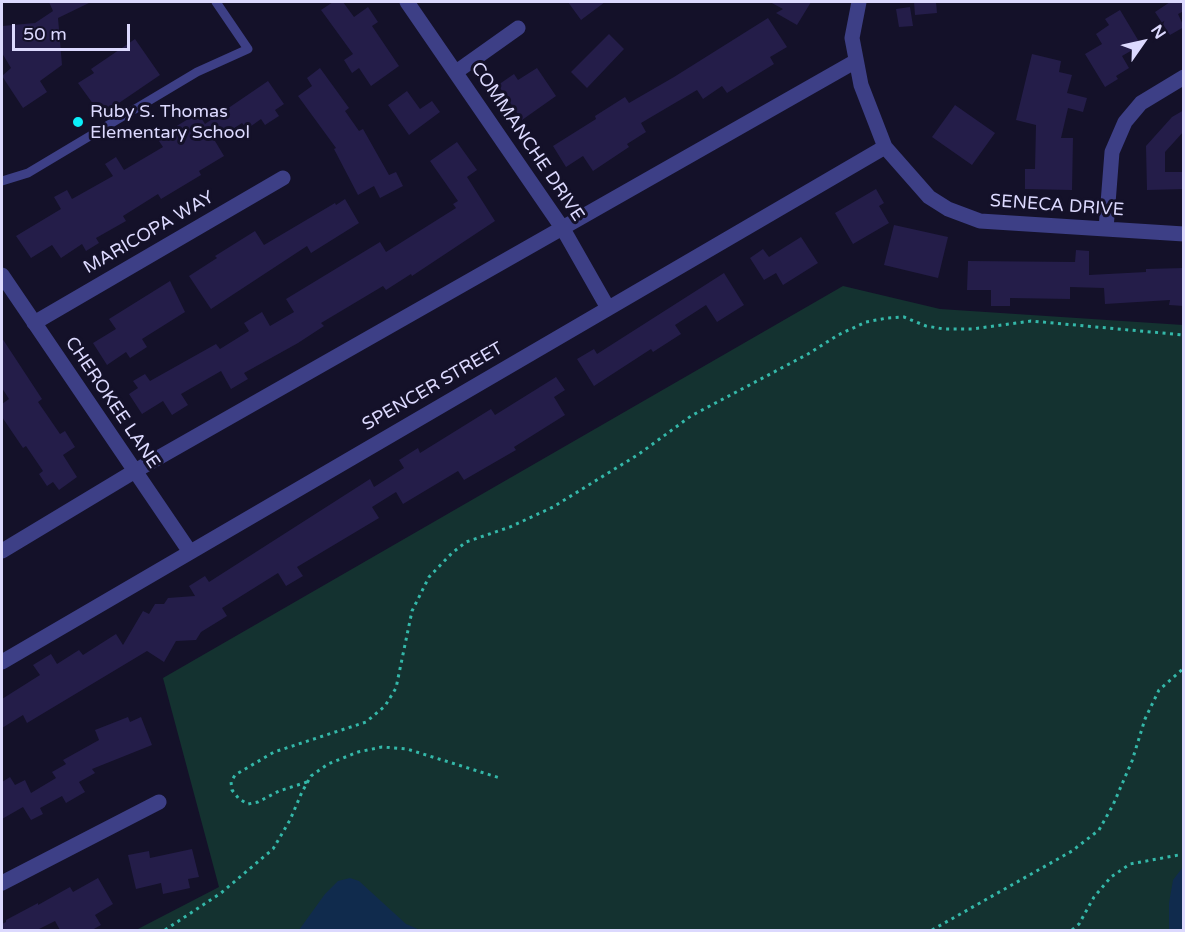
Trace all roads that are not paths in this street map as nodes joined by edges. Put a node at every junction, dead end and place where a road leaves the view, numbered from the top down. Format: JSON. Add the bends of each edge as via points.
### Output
{"nodes":[{"id":1,"x":216,"y":2,"type":"edge"},
{"id":2,"x":407,"y":2,"type":"edge"},
{"id":3,"x":859,"y":2,"type":"edge"},
{"id":4,"x":518,"y":28,"type":"dead end"},
{"id":5,"x":856,"y":61,"type":"junction"},
{"id":6,"x":456,"y":72,"type":"junction"},
{"id":7,"x":1184,"y":77,"type":"edge"},
{"id":8,"x":885,"y":147,"type":"junction"},
{"id":9,"x":283,"y":178,"type":"dead end"},
{"id":10,"x":2,"y":181,"type":"edge"},
{"id":11,"x":563,"y":229,"type":"junction"},
{"id":12,"x":1106,"y":229,"type":"junction"},
{"id":13,"x":1184,"y":234,"type":"edge"},
{"id":14,"x":2,"y":275,"type":"edge"},
{"id":15,"x":608,"y":308,"type":"junction"},
{"id":16,"x":34,"y":323,"type":"junction"},
{"id":17,"x":135,"y":471,"type":"junction"},
{"id":18,"x":2,"y":551,"type":"edge"},
{"id":19,"x":190,"y":552,"type":"junction"},
{"id":20,"x":2,"y":662,"type":"edge"},
{"id":21,"x":159,"y":802,"type":"dead end"},
{"id":22,"x":2,"y":883,"type":"edge"}],
"edges":[{"from":1,"to":10,"type":"lane","via":[[248,49],[197,72],[28,173]]},
{"from":2,"to":6,"type":"street","name":"COMMANCHE DRIVE"},
{"from":3,"to":5,"type":"street","name":"SENECA DRIVE","via":[[852,38]]},
{"from":4,"to":6,"type":"street"},
{"from":5,"to":8,"type":"street","name":"SENECA DRIVE"},
{"from":5,"to":11,"type":"street"},
{"from":6,"to":11,"type":"street","name":"COMMANCHE DRIVE"},
{"from":7,"to":12,"type":"street","via":[[1140,103],[1125,122],[1112,152]]},
{"from":8,"to":12,"type":"street","name":"SENECA DRIVE","via":[[928,197],[980,221]]},
{"from":8,"to":15,"type":"street","name":"SPENCER STREET"},
{"from":9,"to":16,"type":"street","name":"MARICOPA WAY"},
{"from":11,"to":15,"type":"street","name":"COMMANCHE DRIVE"},
{"from":11,"to":17,"type":"street"},
{"from":12,"to":13,"type":"street","name":"SENECA DRIVE"},
{"from":14,"to":16,"type":"street","name":"CHEROKEE LANE"},
{"from":15,"to":19,"type":"street","name":"SPENCER STREET"},
{"from":16,"to":17,"type":"street","name":"CHEROKEE LANE"},
{"from":17,"to":18,"type":"street"},
{"from":17,"to":19,"type":"street","name":"CHEROKEE LANE"},
{"from":19,"to":20,"type":"street","name":"SPENCER STREET"},
{"from":21,"to":22,"type":"street"}]}
